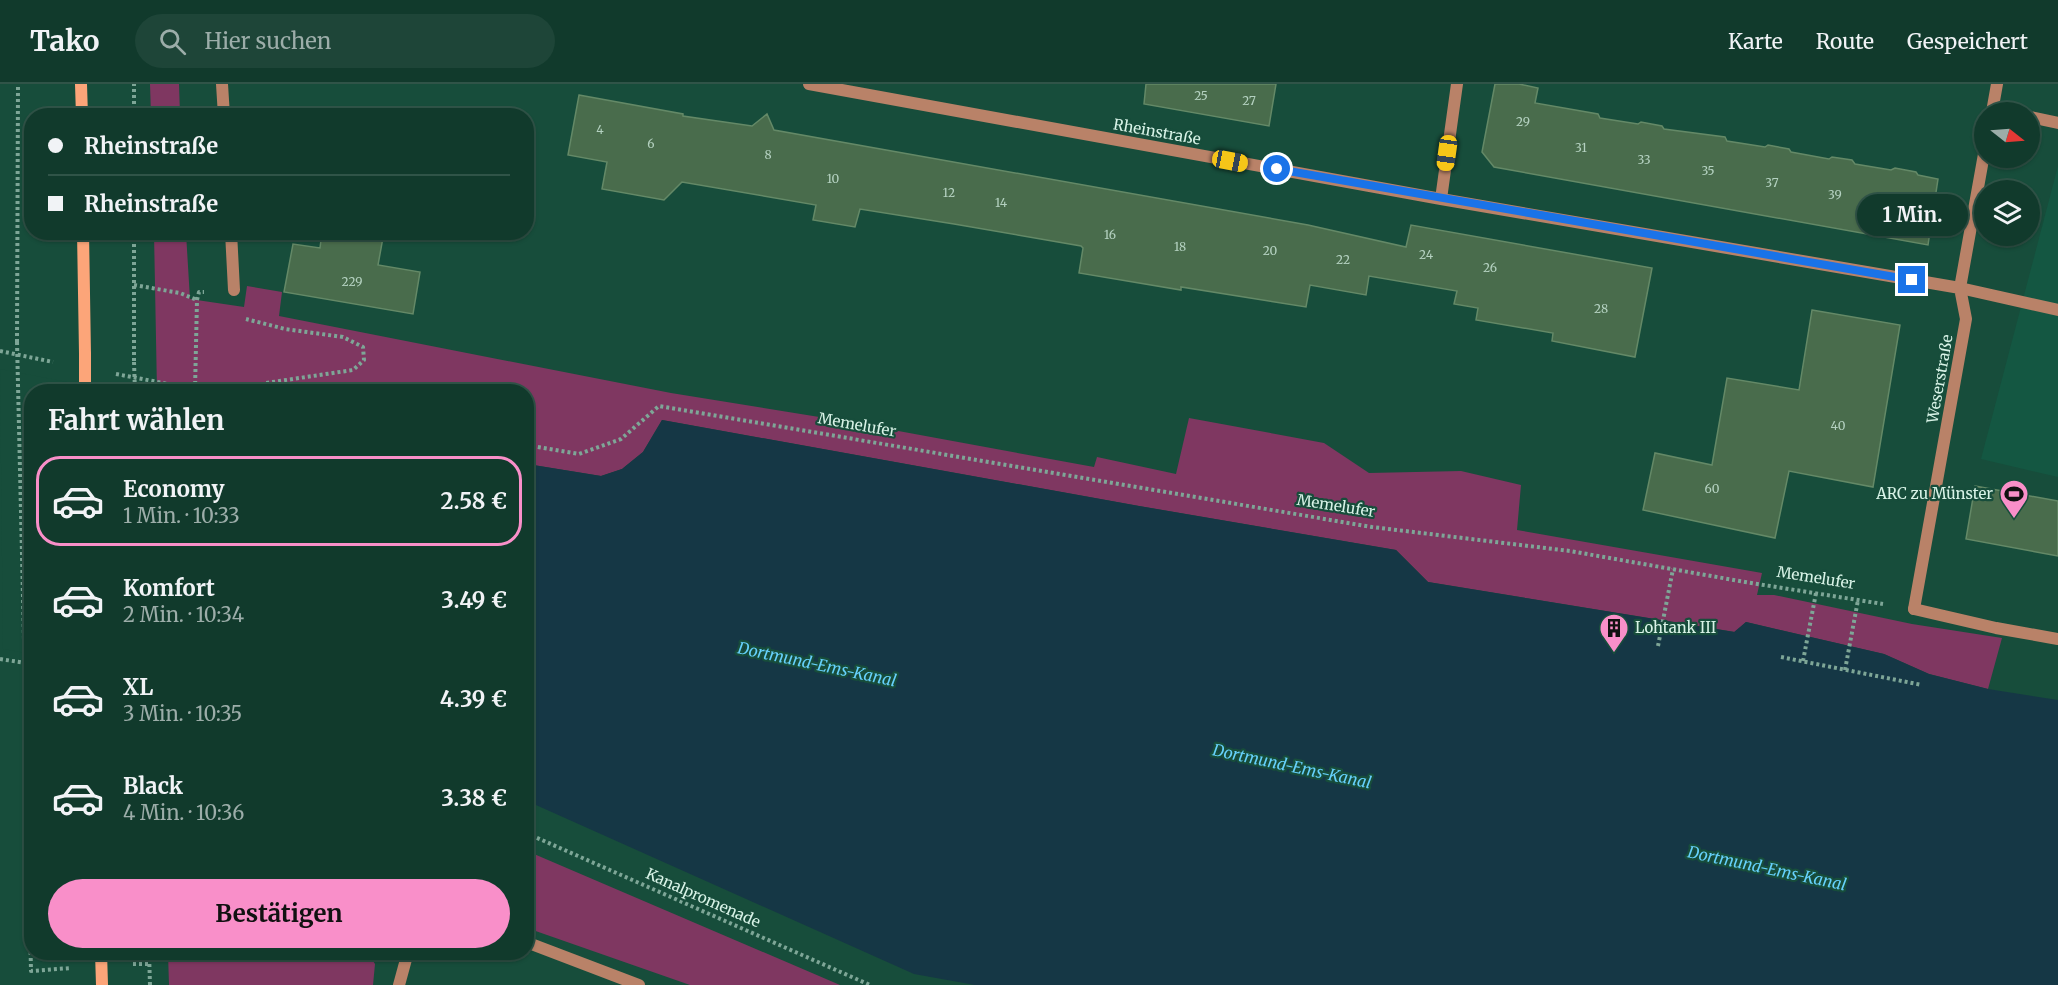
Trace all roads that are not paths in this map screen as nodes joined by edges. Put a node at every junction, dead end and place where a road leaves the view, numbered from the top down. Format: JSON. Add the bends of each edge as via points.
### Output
{"nodes":[{"id":1,"x":81,"y":84,"type":"edge"},
{"id":2,"x":222,"y":84,"type":"edge"},
{"id":3,"x":809,"y":84,"type":"edge"},
{"id":4,"x":1457,"y":84,"type":"edge"},
{"id":5,"x":1997,"y":84,"type":"edge"},
{"id":6,"x":1994,"y":102,"type":"edge"},
{"id":7,"x":82,"y":108,"type":"edge"},
{"id":8,"x":224,"y":108,"type":"edge"},
{"id":9,"x":2040,"y":119,"type":"edge"},
{"id":10,"x":2058,"y":123,"type":"edge"},
{"id":11,"x":1981,"y":168,"type":"edge"},
{"id":12,"x":1441,"y":199,"type":"junction"},
{"id":13,"x":83,"y":240,"type":"edge"},
{"id":14,"x":231,"y":240,"type":"edge"},
{"id":15,"x":1960,"y":288,"type":"junction"},
{"id":16,"x":234,"y":290,"type":"road end"},
{"id":17,"x":2058,"y":310,"type":"edge"},
{"id":18,"x":85,"y":384,"type":"edge"},
{"id":19,"x":2058,"y":639,"type":"edge"},
{"id":20,"x":534,"y":945,"type":"edge"},
{"id":21,"x":101,"y":960,"type":"edge"},
{"id":22,"x":406,"y":960,"type":"edge"},
{"id":23,"x":102,"y":985,"type":"edge"},
{"id":24,"x":399,"y":985,"type":"edge"},
{"id":25,"x":639,"y":985,"type":"edge"}],
"edges":[{"from":1,"to":7,"type":"main road"},
{"from":2,"to":8,"type":"street"},
{"from":3,"to":12,"type":"street","name":"Rheinstraße"},
{"from":4,"to":12,"type":"street"},
{"from":5,"to":6,"type":"street"},
{"from":9,"to":10,"type":"street"},
{"from":11,"to":15,"type":"street","name":"Weserstraße"},
{"from":12,"to":15,"type":"street","name":"Rheinstraße"},
{"from":13,"to":18,"type":"main road","bridge":true},
{"from":14,"to":16,"type":"street"},
{"from":15,"to":17,"type":"street","name":"Rheinstraße"},
{"from":15,"to":19,"type":"street","name":"Weserstraße","via":[[1966,319],[1914,609]]},
{"from":20,"to":25,"type":"street"},
{"from":21,"to":23,"type":"main road"},
{"from":22,"to":24,"type":"street"}]}
